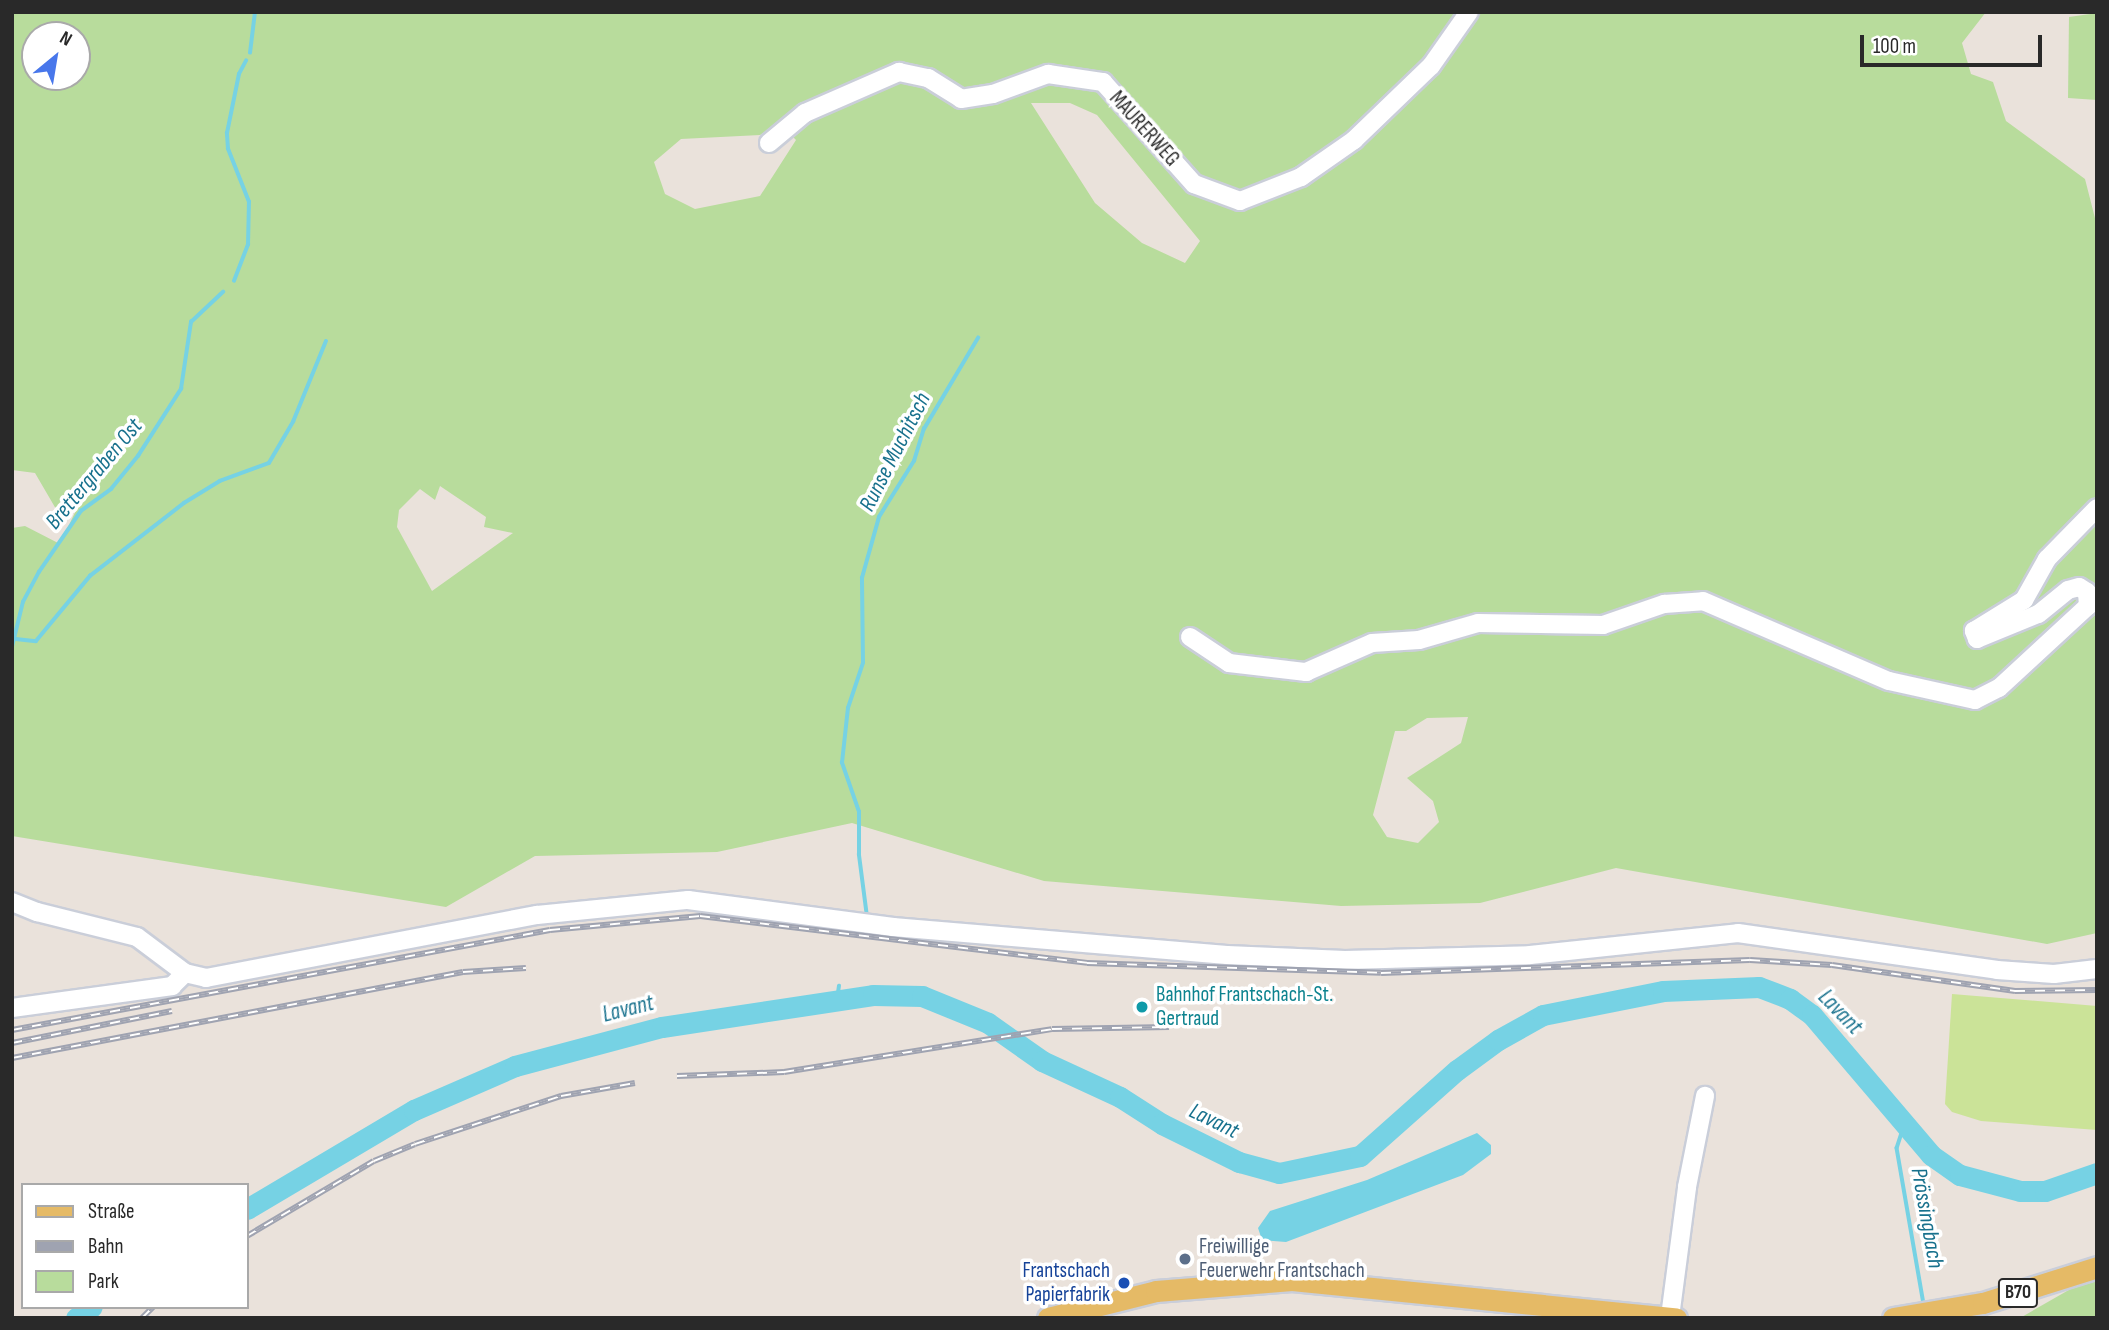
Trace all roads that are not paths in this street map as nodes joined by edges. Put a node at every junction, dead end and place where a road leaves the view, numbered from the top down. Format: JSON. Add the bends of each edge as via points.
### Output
{"nodes":[{"id":1,"x":1469,"y":12,"type":"edge"},
{"id":2,"x":769,"y":143,"type":"dead end"},
{"id":3,"x":2097,"y":508,"type":"edge"},
{"id":4,"x":1190,"y":637,"type":"dead end"},
{"id":5,"x":12,"y":902,"type":"edge"},
{"id":6,"x":2097,"y":969,"type":"edge"},
{"id":7,"x":185,"y":973,"type":"junction"},
{"id":8,"x":12,"y":1008,"type":"edge"},
{"id":9,"x":1705,"y":1096,"type":"dead end"},
{"id":10,"x":2097,"y":1267,"type":"edge"},
{"id":11,"x":1912,"y":1316,"type":"edge"},
{"id":12,"x":1670,"y":1317,"type":"edge"},
{"id":13,"x":1048,"y":1318,"type":"edge"},
{"id":14,"x":1676,"y":1318,"type":"edge"}],
"edges":[{"from":1,"to":2,"type":"street","name":"MAURERWEG","via":[[1430,66],[1354,140],[1301,177],[1240,201],[1194,184],[1103,82],[1048,74],[993,94],[961,99],[928,78],[899,72],[804,113]]},
{"from":3,"to":4,"type":"street","via":[[2047,559],[2024,600],[1974,631],[1977,639],[2038,614],[2068,590],[2079,587],[2087,592],[2088,606],[1999,688],[1975,701],[1889,681],[1703,601],[1664,604],[1602,625],[1478,623],[1419,640],[1371,642],[1306,672],[1229,663]]},
{"from":5,"to":7,"type":"street","via":[[137,937]]},
{"from":6,"to":7,"type":"street","via":[[2054,974],[1997,970],[1738,933],[1530,955],[1345,960],[1227,955],[893,927],[688,900],[537,915],[206,978]]},
{"from":7,"to":8,"type":"street","via":[[172,986]]},
{"from":9,"to":12,"type":"street","via":[[1687,1187]]},
{"from":10,"to":11,"type":"main road","number":"B70","via":[[2035,1289]]},
{"from":12,"to":13,"type":"main road","via":[[1292,1280],[1156,1291]]},
{"from":12,"to":14,"type":"main road"}]}
